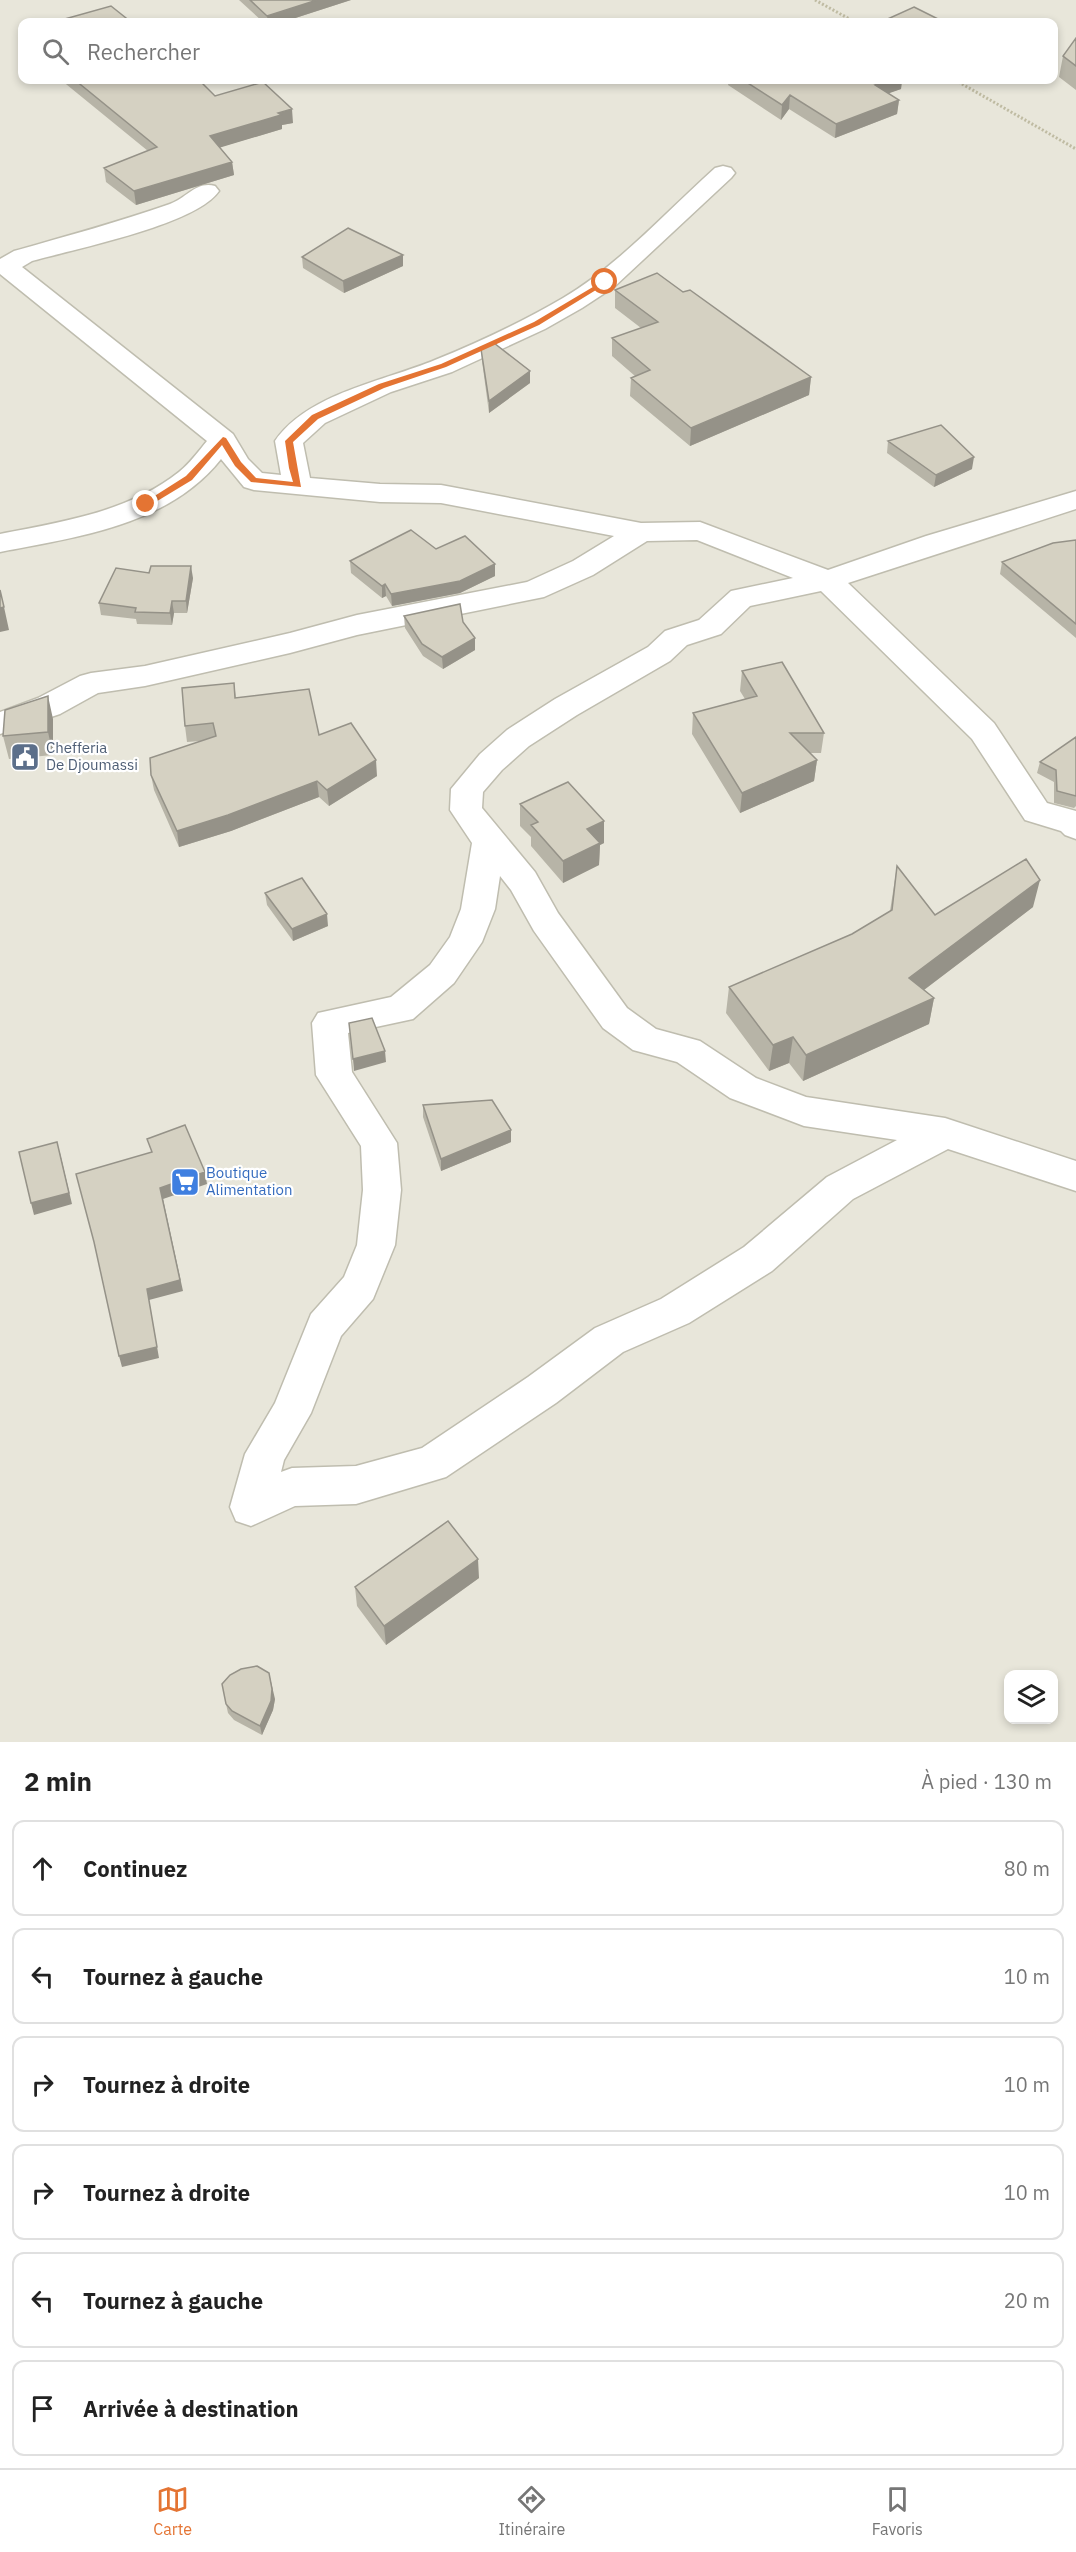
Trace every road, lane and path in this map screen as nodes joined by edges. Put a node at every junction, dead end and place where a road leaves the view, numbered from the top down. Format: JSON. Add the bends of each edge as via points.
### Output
{"nodes":[{"id":1,"x":815,"y":0,"type":"edge"},
{"id":2,"x":848,"y":18,"type":"edge"},
{"id":3,"x":962,"y":84,"type":"edge"},
{"id":4,"x":1076,"y":149,"type":"edge"},
{"id":5,"x":723,"y":172,"type":"dead end"},
{"id":6,"x":207,"y":190,"type":"dead end"},
{"id":7,"x":223,"y":440,"type":"junction"},
{"id":8,"x":298,"y":485,"type":"junction"},
{"id":9,"x":1076,"y":501,"type":"edge"},
{"id":10,"x":641,"y":532,"type":"junction"},
{"id":11,"x":0,"y":543,"type":"edge"},
{"id":12,"x":827,"y":580,"type":"junction"},
{"id":13,"x":0,"y":723,"type":"edge"},
{"id":14,"x":1076,"y":827,"type":"edge"},
{"id":15,"x":489,"y":841,"type":"junction"},
{"id":16,"x":945,"y":1133,"type":"junction"},
{"id":17,"x":1076,"y":1176,"type":"edge"}],
"edges":[{"from":1,"to":2,"type":"path"},
{"from":3,"to":4,"type":"path"},
{"from":5,"to":8,"type":"street","via":[[605,282],[573,303],[443,366],[381,386],[315,417],[289,441]]},
{"from":6,"to":7,"type":"street","via":[[187,206],[23,256],[5,266]]},
{"from":7,"to":8,"type":"street","via":[[254,481]]},
{"from":7,"to":11,"type":"street","via":[[189,478],[146,504],[69,530]]},
{"from":8,"to":10,"type":"street","via":[[441,494]]},
{"from":9,"to":12,"type":"street"},
{"from":10,"to":12,"type":"street","via":[[700,531]]},
{"from":10,"to":13,"type":"street","via":[[583,568],[534,590],[357,625],[146,676],[91,682],[49,706]]},
{"from":12,"to":14,"type":"street","via":[[984,731],[1036,812],[1072,822]]},
{"from":12,"to":15,"type":"street","via":[[741,598],[710,627],[676,638],[659,654],[518,738],[467,789],[466,810]]},
{"from":15,"to":16,"type":"street","via":[[523,881],[546,922],[615,1018],[645,1040],[687,1051],[743,1088],[804,1110]]},
{"from":15,"to":16,"type":"street","via":[[478,909],[465,942],[442,974],[401,1009],[330,1023],[334,1075],[379,1143],[382,1190],[376,1245],[359,1287],[325,1326],[291,1413],[265,1454],[251,1507],[292,1486],[356,1485],[432,1464],[609,1340],[675,1311],[758,1259],[840,1188]]},
{"from":16,"to":17,"type":"street"}]}
